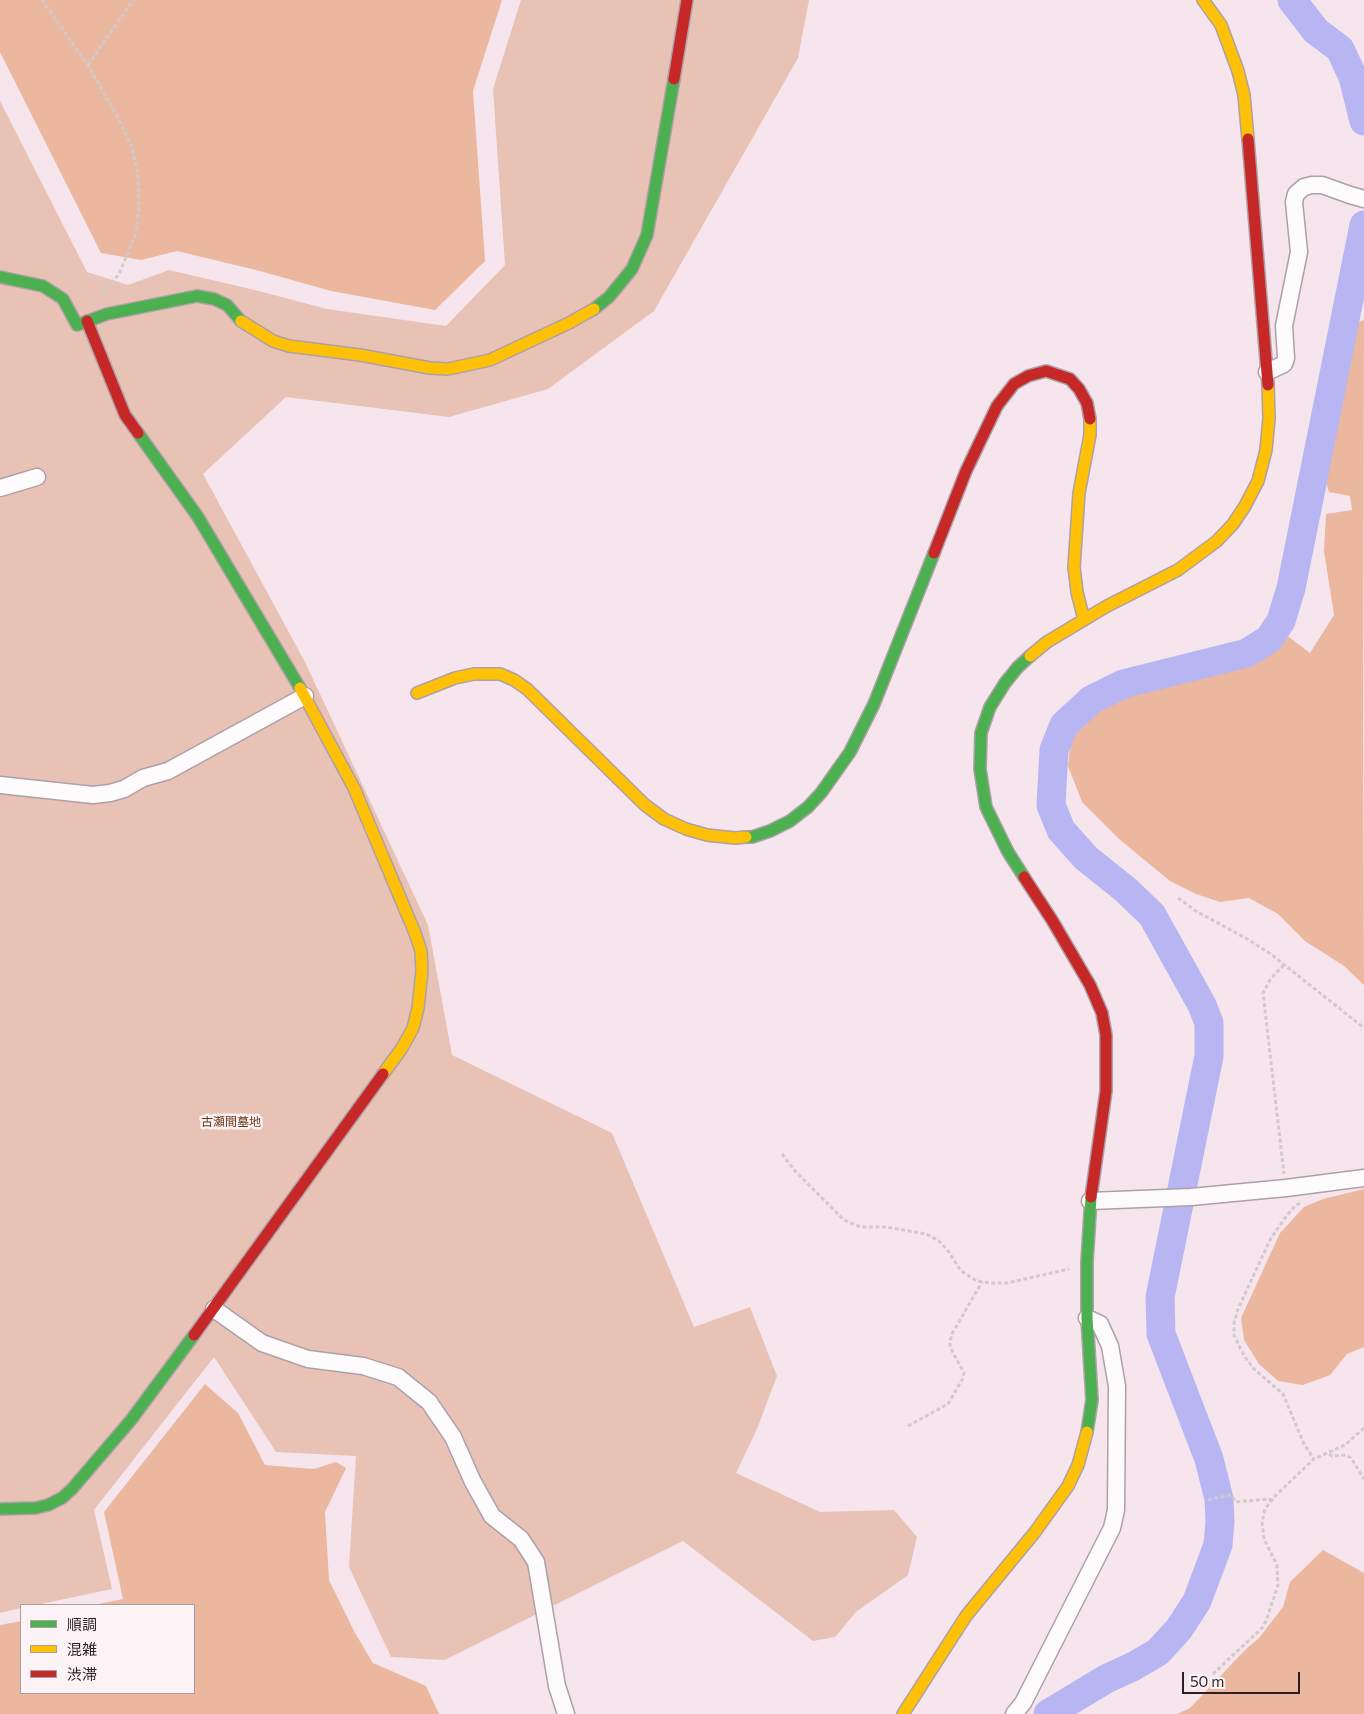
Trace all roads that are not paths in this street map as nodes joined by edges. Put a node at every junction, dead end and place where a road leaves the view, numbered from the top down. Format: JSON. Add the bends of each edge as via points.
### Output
{"nodes":[{"id":1,"x":686,"y":0,"type":"edge"},
{"id":2,"x":1203,"y":0,"type":"edge"},
{"id":3,"x":1359,"y":198,"type":"edge"},
{"id":4,"x":0,"y":277,"type":"edge"},
{"id":5,"x":87,"y":321,"type":"junction"},
{"id":6,"x":1267,"y":372,"type":"junction"},
{"id":7,"x":37,"y":477,"type":"dead end"},
{"id":8,"x":0,"y":488,"type":"edge"},
{"id":9,"x":1084,"y":620,"type":"junction"},
{"id":10,"x":417,"y":693,"type":"dead end"},
{"id":11,"x":304,"y":696,"type":"junction"},
{"id":12,"x":0,"y":785,"type":"edge"},
{"id":13,"x":1364,"y":1178,"type":"edge"},
{"id":14,"x":1090,"y":1201,"type":"junction"},
{"id":15,"x":214,"y":1309,"type":"junction"},
{"id":16,"x":1088,"y":1318,"type":"junction"},
{"id":17,"x":0,"y":1509,"type":"edge"},
{"id":18,"x":566,"y":1714,"type":"edge"},
{"id":19,"x":902,"y":1714,"type":"edge"},
{"id":20,"x":1014,"y":1714,"type":"edge"}],
"edges":[{"from":1,"to":5,"type":"street","via":[[647,235],[640,254],[622,283],[592,311],[490,360],[448,369],[289,346],[273,341],[244,324],[227,305],[197,296]]},
{"from":2,"to":6,"type":"street","via":[[1221,25],[1244,95]]},
{"from":3,"to":6,"type":"street","via":[[1322,185],[1304,187],[1296,194],[1299,252],[1285,319],[1286,358],[1284,364]]},
{"from":4,"to":5,"type":"street","via":[[43,286],[63,299],[77,325]]},
{"from":5,"to":11,"type":"street","via":[[125,415],[198,517]]},
{"from":6,"to":9,"type":"street","via":[[1269,418],[1266,450],[1258,481],[1233,524],[1217,541],[1178,570]]},
{"from":7,"to":8,"type":"street"},
{"from":9,"to":10,"type":"street","via":[[1074,567],[1079,493],[1090,435],[1090,417],[1087,404],[1070,379],[1046,370],[1014,384],[997,406],[966,471],[874,704],[850,752],[821,794],[790,821],[752,837],[735,838],[707,835],[664,819],[645,805],[527,689],[500,674],[455,678]]},
{"from":9,"to":14,"type":"street","via":[[1032,654],[1005,683],[990,707],[981,733],[980,769],[986,807],[993,822],[1008,852],[1080,966],[1102,1013],[1107,1054],[1106,1091]]},
{"from":11,"to":12,"type":"street","via":[[168,771],[110,793],[93,795]]},
{"from":11,"to":15,"type":"street","via":[[354,788],[415,933],[421,951],[422,971],[418,1008],[413,1028],[402,1048]]},
{"from":13,"to":14,"type":"street","via":[[1191,1197]]},
{"from":14,"to":16,"type":"street"},
{"from":15,"to":17,"type":"street","via":[[131,1420],[72,1489],[48,1505]]},
{"from":15,"to":18,"type":"street","via":[[262,1343],[308,1359],[363,1366],[398,1377],[429,1402],[453,1437],[492,1516],[521,1539],[536,1562],[557,1686]]},
{"from":16,"to":19,"type":"street","via":[[1092,1400],[1090,1426],[1078,1465],[1052,1511],[966,1616]]},
{"from":16,"to":20,"type":"street","via":[[1100,1324],[1110,1346],[1117,1386],[1116,1510],[1112,1528],[1023,1704]]}]}
